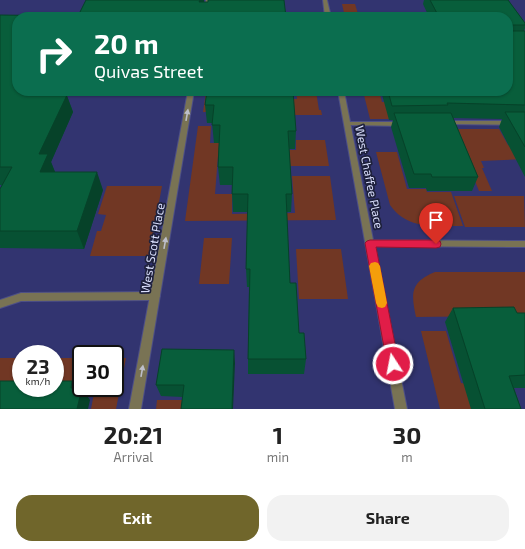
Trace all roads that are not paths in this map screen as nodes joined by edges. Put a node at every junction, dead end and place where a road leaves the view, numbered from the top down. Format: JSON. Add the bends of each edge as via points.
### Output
{"nodes":[{"id":1,"x":208,"y":0,"type":"edge"},
{"id":2,"x":325,"y":0,"type":"edge"},
{"id":3,"x":205,"y":12,"type":"edge"},
{"id":4,"x":327,"y":12,"type":"edge"},
{"id":5,"x":191,"y":96,"type":"edge"},
{"id":6,"x":343,"y":96,"type":"edge"},
{"id":7,"x":438,"y":123,"type":"edge"},
{"id":8,"x":525,"y":123,"type":"edge"},
{"id":9,"x":348,"y":124,"type":"junction"},
{"id":10,"x":407,"y":124,"type":"edge"},
{"id":11,"x":370,"y":243,"type":"junction"},
{"id":12,"x":525,"y":244,"type":"edge"},
{"id":13,"x":155,"y":296,"type":"junction"},
{"id":14,"x":0,"y":304,"type":"edge"},
{"id":15,"x":135,"y":409,"type":"edge"},
{"id":16,"x":401,"y":409,"type":"edge"}],
"edges":[{"from":1,"to":3,"type":"street"},
{"from":2,"to":4,"type":"street"},
{"from":13,"to":5,"type":"street","name":"West Scott Place","one_way":true},
{"from":6,"to":9,"type":"street","name":"West Chaffee Place"},
{"from":7,"to":8,"type":"street"},
{"from":9,"to":10,"type":"street"},
{"from":9,"to":11,"type":"street","name":"West Chaffee Place"},
{"from":11,"to":12,"type":"street"},
{"from":11,"to":16,"type":"street","name":"West Chaffee Place"},
{"from":13,"to":14,"type":"street","via":[[21,297]]},
{"from":15,"to":13,"type":"street","name":"West Scott Place","one_way":true}]}
